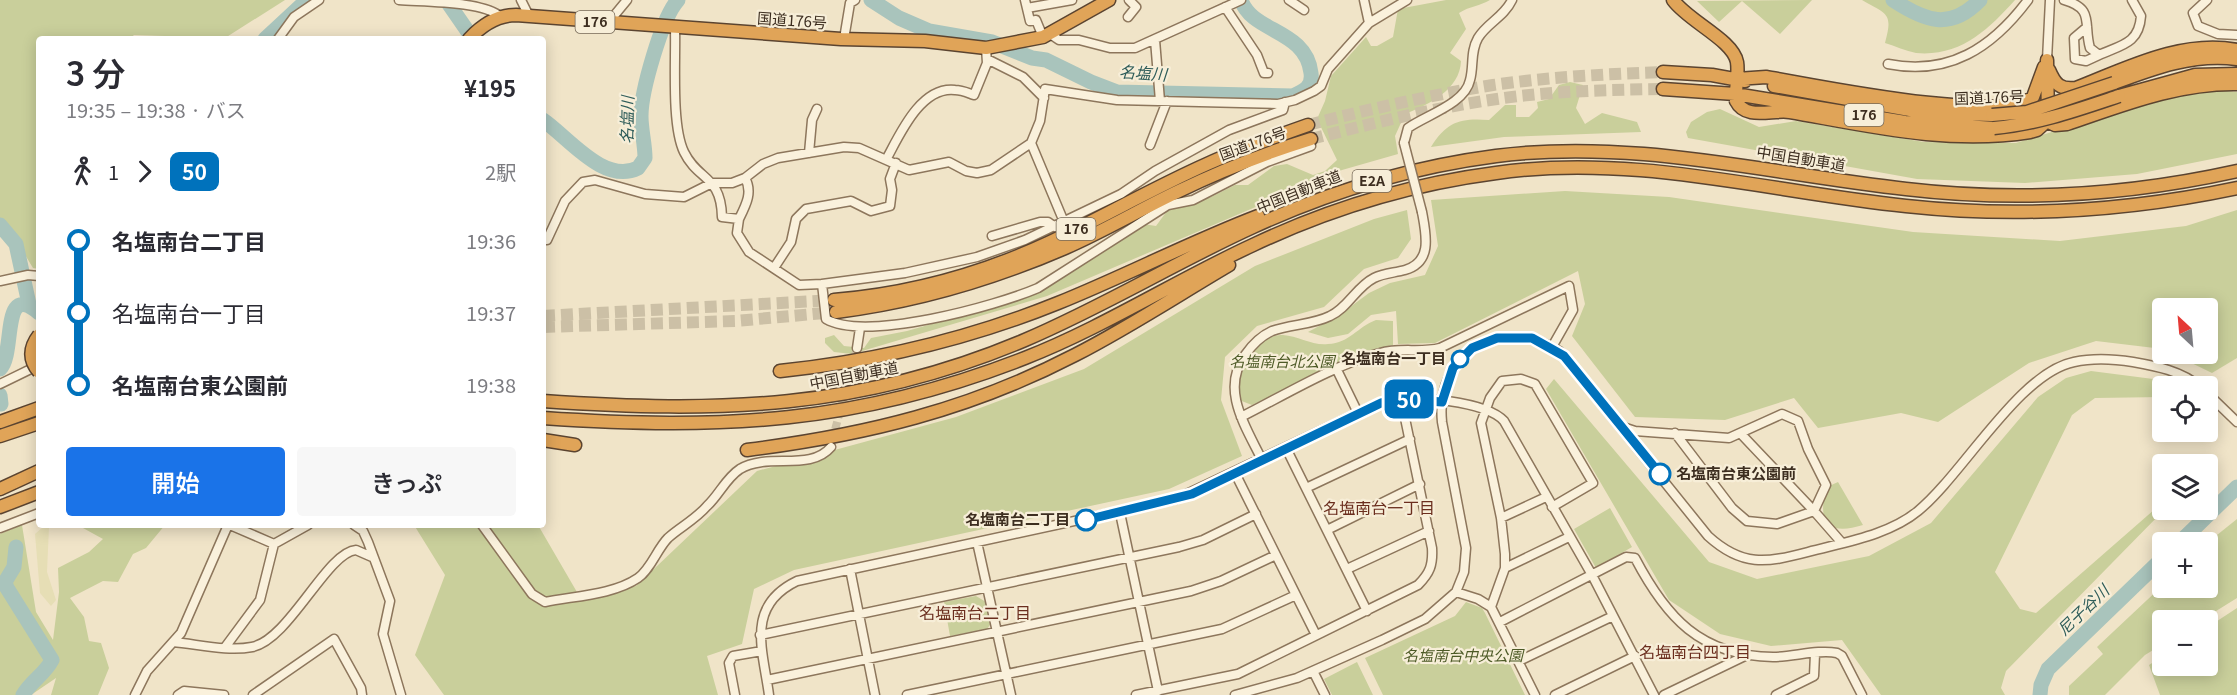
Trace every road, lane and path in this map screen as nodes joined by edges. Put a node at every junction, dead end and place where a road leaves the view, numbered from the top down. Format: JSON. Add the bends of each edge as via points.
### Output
{"nodes":[{"id":1,"x":319,"y":0,"type":"edge"},
{"id":2,"x":399,"y":0,"type":"edge"},
{"id":3,"x":521,"y":0,"type":"edge"},
{"id":4,"x":627,"y":0,"type":"edge"},
{"id":5,"x":855,"y":0,"type":"edge"},
{"id":6,"x":1072,"y":0,"type":"edge"},
{"id":7,"x":1109,"y":0,"type":"edge"},
{"id":8,"x":1129,"y":0,"type":"edge"},
{"id":9,"x":1288,"y":0,"type":"edge"},
{"id":10,"x":1364,"y":0,"type":"edge"},
{"id":11,"x":1407,"y":0,"type":"edge"},
{"id":12,"x":1512,"y":0,"type":"edge"},
{"id":13,"x":1673,"y":0,"type":"edge"},
{"id":14,"x":2028,"y":0,"type":"edge"},
{"id":15,"x":2050,"y":0,"type":"edge"},
{"id":16,"x":2064,"y":0,"type":"edge"},
{"id":17,"x":2132,"y":0,"type":"edge"},
{"id":18,"x":2207,"y":0,"type":"edge"},
{"id":19,"x":1238,"y":1,"type":"edge"},
{"id":20,"x":1026,"y":4,"type":"edge"},
{"id":21,"x":1225,"y":7,"type":"junction"},
{"id":22,"x":1304,"y":10,"type":"dead end"},
{"id":23,"x":529,"y":16,"type":"junction"},
{"id":24,"x":501,"y":17,"type":"junction"},
{"id":25,"x":1128,"y":17,"type":"dead end"},
{"id":26,"x":608,"y":23,"type":"junction"},
{"id":27,"x":1369,"y":23,"type":"junction"},
{"id":28,"x":670,"y":27,"type":"junction"},
{"id":29,"x":2087,"y":27,"type":"junction"},
{"id":30,"x":2237,"y":35,"type":"edge"},
{"id":31,"x":280,"y":36,"type":"edge"},
{"id":32,"x":473,"y":36,"type":"edge"},
{"id":33,"x":1047,"y":36,"type":"junction"},
{"id":34,"x":844,"y":39,"type":"junction"},
{"id":35,"x":1155,"y":40,"type":"junction"},
{"id":36,"x":2237,"y":50,"type":"edge"},
{"id":37,"x":986,"y":53,"type":"junction"},
{"id":38,"x":2098,"y":55,"type":"junction"},
{"id":39,"x":2237,"y":59,"type":"edge"},
{"id":40,"x":1888,"y":64,"type":"dead end"},
{"id":41,"x":2046,"y":66,"type":"junction"},
{"id":42,"x":1663,"y":72,"type":"tunnel mouth"},
{"id":43,"x":1268,"y":73,"type":"dead end"},
{"id":44,"x":2237,"y":74,"type":"edge"},
{"id":45,"x":1737,"y":79,"type":"junction"},
{"id":46,"x":2237,"y":84,"type":"edge"},
{"id":47,"x":1663,"y":89,"type":"tunnel mouth"},
{"id":48,"x":1735,"y":94,"type":"junction"},
{"id":49,"x":1044,"y":98,"type":"junction"},
{"id":50,"x":1163,"y":101,"type":"junction"},
{"id":51,"x":1285,"y":102,"type":"junction"},
{"id":52,"x":818,"y":109,"type":"dead end"},
{"id":53,"x":1993,"y":122,"type":"junction"},
{"id":54,"x":2047,"y":123,"type":"junction"},
{"id":55,"x":1308,"y":125,"type":"tunnel mouth"},
{"id":56,"x":1031,"y":143,"type":"junction"},
{"id":57,"x":1311,"y":143,"type":"joint"},
{"id":58,"x":1150,"y":145,"type":"dead end"},
{"id":59,"x":809,"y":153,"type":"junction"},
{"id":60,"x":892,"y":160,"type":"junction"},
{"id":61,"x":2237,"y":171,"type":"edge"},
{"id":62,"x":1396,"y":174,"type":"junction"},
{"id":63,"x":746,"y":178,"type":"junction"},
{"id":64,"x":712,"y":183,"type":"junction"},
{"id":65,"x":2237,"y":189,"type":"edge"},
{"id":66,"x":739,"y":219,"type":"junction"},
{"id":67,"x":1064,"y":222,"type":"junction"},
{"id":68,"x":1306,"y":222,"type":"junction"},
{"id":69,"x":1055,"y":227,"type":"junction"},
{"id":70,"x":992,"y":236,"type":"dead end"},
{"id":71,"x":546,"y":240,"type":"edge"},
{"id":72,"x":774,"y":268,"type":"junction"},
{"id":73,"x":36,"y":275,"type":"edge"},
{"id":74,"x":0,"y":281,"type":"edge"},
{"id":75,"x":822,"y":284,"type":"junction"},
{"id":76,"x":860,"y":328,"type":"junction"},
{"id":77,"x":36,"y":339,"type":"edge"},
{"id":78,"x":1552,"y":347,"type":"junction"},
{"id":79,"x":857,"y":348,"type":"tunnel mouth"},
{"id":80,"x":36,"y":366,"type":"edge"},
{"id":81,"x":36,"y":366,"type":"edge"},
{"id":82,"x":1337,"y":370,"type":"junction"},
{"id":83,"x":780,"y":371,"type":"dead end"},
{"id":84,"x":2179,"y":376,"type":"edge"},
{"id":85,"x":0,"y":384,"type":"edge"},
{"id":86,"x":1401,"y":399,"type":"junction"},
{"id":87,"x":546,"y":401,"type":"edge"},
{"id":88,"x":1442,"y":402,"type":"junction"},
{"id":89,"x":2218,"y":404,"type":"edge"},
{"id":90,"x":36,"y":409,"type":"edge"},
{"id":91,"x":1485,"y":409,"type":"junction"},
{"id":92,"x":1358,"y":412,"type":"junction"},
{"id":93,"x":1241,"y":417,"type":"junction"},
{"id":94,"x":546,"y":418,"type":"edge"},
{"id":95,"x":0,"y":422,"type":"edge"},
{"id":96,"x":2237,"y":422,"type":"edge"},
{"id":97,"x":36,"y":424,"type":"edge"},
{"id":98,"x":1622,"y":427,"type":"junction"},
{"id":99,"x":1675,"y":433,"type":"junction"},
{"id":100,"x":1742,"y":435,"type":"junction"},
{"id":101,"x":0,"y":436,"type":"edge"},
{"id":102,"x":1410,"y":439,"type":"junction"},
{"id":103,"x":546,"y":440,"type":"edge"},
{"id":104,"x":575,"y":445,"type":"dead end"},
{"id":105,"x":831,"y":447,"type":"dead end"},
{"id":106,"x":1286,"y":448,"type":"junction"},
{"id":107,"x":747,"y":450,"type":"dead end"},
{"id":108,"x":1262,"y":460,"type":"junction"},
{"id":109,"x":1235,"y":473,"type":"junction"},
{"id":110,"x":36,"y":474,"type":"edge"},
{"id":111,"x":1420,"y":484,"type":"junction"},
{"id":112,"x":1306,"y":488,"type":"junction"},
{"id":113,"x":0,"y":489,"type":"edge"},
{"id":114,"x":36,"y":493,"type":"edge"},
{"id":115,"x":1546,"y":497,"type":"junction"},
{"id":116,"x":0,"y":507,"type":"edge"},
{"id":117,"x":1552,"y":507,"type":"junction"},
{"id":118,"x":1814,"y":511,"type":"junction"},
{"id":119,"x":1120,"y":513,"type":"junction"},
{"id":120,"x":36,"y":514,"type":"edge"},
{"id":121,"x":1256,"y":514,"type":"junction"},
{"id":122,"x":1501,"y":518,"type":"junction"},
{"id":123,"x":0,"y":528,"type":"edge"},
{"id":124,"x":228,"y":528,"type":"edge"},
{"id":125,"x":236,"y":528,"type":"edge"},
{"id":126,"x":303,"y":528,"type":"edge"},
{"id":127,"x":358,"y":528,"type":"edge"},
{"id":128,"x":484,"y":528,"type":"edge"},
{"id":129,"x":1328,"y":530,"type":"junction"},
{"id":130,"x":1428,"y":531,"type":"junction"},
{"id":131,"x":1569,"y":537,"type":"junction"},
{"id":132,"x":977,"y":542,"type":"junction"},
{"id":133,"x":1842,"y":543,"type":"junction"},
{"id":134,"x":274,"y":544,"type":"junction"},
{"id":135,"x":1276,"y":555,"type":"junction"},
{"id":136,"x":372,"y":557,"type":"junction"},
{"id":137,"x":1130,"y":559,"type":"junction"},
{"id":138,"x":850,"y":568,"type":"junction"},
{"id":139,"x":1505,"y":568,"type":"junction"},
{"id":140,"x":1347,"y":569,"type":"junction"},
{"id":141,"x":1592,"y":575,"type":"junction"},
{"id":142,"x":988,"y":588,"type":"junction"},
{"id":143,"x":1456,"y":592,"type":"junction"},
{"id":144,"x":1296,"y":595,"type":"junction"},
{"id":145,"x":1138,"y":603,"type":"junction"},
{"id":146,"x":1491,"y":607,"type":"junction"},
{"id":147,"x":1367,"y":611,"type":"junction"},
{"id":148,"x":859,"y":614,"type":"junction"},
{"id":149,"x":1614,"y":616,"type":"junction"},
{"id":150,"x":1500,"y":622,"type":"junction"},
{"id":151,"x":998,"y":633,"type":"junction"},
{"id":152,"x":760,"y":635,"type":"junction"},
{"id":153,"x":1316,"y":635,"type":"junction"},
{"id":154,"x":172,"y":642,"type":"junction"},
{"id":155,"x":226,"y":646,"type":"junction"},
{"id":156,"x":1148,"y":646,"type":"junction"},
{"id":157,"x":762,"y":651,"type":"junction"},
{"id":158,"x":1815,"y":654,"type":"junction"},
{"id":159,"x":1747,"y":655,"type":"junction"},
{"id":160,"x":1635,"y":656,"type":"junction"},
{"id":161,"x":868,"y":660,"type":"junction"},
{"id":162,"x":1519,"y":661,"type":"junction"},
{"id":163,"x":1314,"y":671,"type":"junction"},
{"id":164,"x":1006,"y":674,"type":"junction"},
{"id":165,"x":767,"y":680,"type":"junction"},
{"id":166,"x":1158,"y":691,"type":"junction"},
{"id":167,"x":135,"y":695,"type":"edge"},
{"id":168,"x":178,"y":695,"type":"edge"},
{"id":169,"x":224,"y":695,"type":"edge"},
{"id":170,"x":253,"y":695,"type":"edge"},
{"id":171,"x":362,"y":695,"type":"edge"},
{"id":172,"x":401,"y":695,"type":"edge"},
{"id":173,"x":735,"y":695,"type":"edge"},
{"id":174,"x":769,"y":695,"type":"edge"},
{"id":175,"x":875,"y":695,"type":"edge"},
{"id":176,"x":907,"y":695,"type":"edge"},
{"id":177,"x":1011,"y":695,"type":"edge"},
{"id":178,"x":1136,"y":695,"type":"edge"},
{"id":179,"x":1235,"y":695,"type":"edge"},
{"id":180,"x":1325,"y":695,"type":"edge"},
{"id":181,"x":1535,"y":695,"type":"edge"},
{"id":182,"x":1555,"y":695,"type":"edge"},
{"id":183,"x":1654,"y":695,"type":"edge"},
{"id":184,"x":1664,"y":695,"type":"edge"},
{"id":185,"x":1776,"y":695,"type":"edge"},
{"id":186,"x":1862,"y":695,"type":"edge"}],
"edges":[{"from":1,"to":31,"type":"street","via":[[294,17]]},
{"from":2,"to":24,"type":"street","via":[[474,7],[494,11]]},
{"from":3,"to":23,"type":"street"},
{"from":4,"to":26,"type":"street"},
{"from":5,"to":34,"type":"street","via":[[850,3]]},
{"from":6,"to":20,"type":"street"},
{"from":7,"to":33,"type":"highway","name":"国道176号","number":"176"},
{"from":8,"to":25,"type":"street","via":[[1136,7]]},
{"from":9,"to":22,"type":"street"},
{"from":10,"to":27,"type":"street"},
{"from":11,"to":27,"type":"street"},
{"from":12,"to":93,"type":"street","bridge":true,"via":[[1477,40],[1471,79],[1463,93],[1408,129],[1404,143],[1422,212],[1426,246],[1418,262],[1369,281],[1329,317],[1274,331],[1252,346],[1241,361],[1233,387]]},
{"from":13,"to":45,"type":"highway","via":[[1689,18],[1733,51]]},
{"from":14,"to":40,"type":"street","via":[[2001,32],[1958,60],[1911,68]]},
{"from":15,"to":41,"type":"street"},
{"from":16,"to":29,"type":"street","via":[[2082,7]]},
{"from":17,"to":38,"type":"street","via":[[2141,16],[2137,35]]},
{"from":18,"to":30,"type":"street","via":[[2193,13],[2198,26]]},
{"from":19,"to":21,"type":"street"},
{"from":20,"to":33,"type":"street","via":[[1030,21],[1036,20]]},
{"from":21,"to":35,"type":"street"},
{"from":21,"to":43,"type":"street","via":[[1257,55],[1264,73]]},
{"from":23,"to":24,"type":"highway","name":"国道176号","number":"176"},
{"from":23,"to":26,"type":"highway","name":"国道176号","number":"176"},
{"from":24,"to":32,"type":"highway","via":[[485,24]]},
{"from":26,"to":28,"type":"highway","name":"国道176号","number":"176"},
{"from":27,"to":51,"type":"street","via":[[1328,69],[1321,86],[1304,97]]},
{"from":28,"to":34,"type":"highway","name":"国道176号","number":"176"},
{"from":28,"to":64,"type":"street","via":[[678,135],[692,166]]},
{"from":29,"to":38,"type":"street","via":[[2090,48]]},
{"from":29,"to":38,"type":"street","via":[[2074,38],[2075,59],[2086,61]]},
{"from":33,"to":35,"type":"street","via":[[1124,50]]},
{"from":33,"to":37,"type":"highway","name":"国道176号","number":"176"},
{"from":34,"to":37,"type":"highway","name":"国道176号","number":"176","via":[[925,41]]},
{"from":35,"to":50,"type":"street"},
{"from":36,"to":41,"type":"highway","via":[[2186,50],[2066,89],[2058,86]]},
{"from":37,"to":49,"type":"street","via":[[1023,77]]},
{"from":37,"to":60,"type":"street","via":[[974,95],[954,89],[931,97],[914,112]]},
{"from":39,"to":53,"type":"highway","name":"国道176号","number":"176","bridge":true,"via":[[2174,62]]},
{"from":41,"to":45,"type":"highway","via":[[2037,92],[2028,101],[1994,106],[1944,104],[1766,77]]},
{"from":41,"to":54,"type":"highway"},
{"from":42,"to":45,"type":"highway","name":"国道176号","number":"176"},
{"from":44,"to":53,"type":"highway","name":"国道176号","number":"176","bridge":true,"via":[[2195,75],[2022,125]]},
{"from":45,"to":48,"type":"highway"},
{"from":45,"to":53,"type":"highway","name":"国道176号","number":"176"},
{"from":46,"to":54,"type":"highway","via":[[2170,90],[2067,124]]},
{"from":47,"to":48,"type":"highway","name":"国道176号","number":"176"},
{"from":48,"to":53,"type":"highway","name":"国道176号","number":"176","via":[[1905,122]]},
{"from":48,"to":54,"type":"highway","via":[[1738,105],[1754,113],[1788,112],[1845,124],[1966,138],[2037,130]]},
{"from":49,"to":50,"type":"street","via":[[1045,88],[1117,100]]},
{"from":49,"to":56,"type":"street"},
{"from":50,"to":51,"type":"street"},
{"from":50,"to":58,"type":"street"},
{"from":51,"to":67,"type":"street","via":[[1283,110],[1229,130],[1121,194]]},
{"from":52,"to":59,"type":"street"},
{"from":55,"to":57,"type":"highway","name":"国道176号","number":"176","via":[[1207,164],[1000,263],[933,284],[835,306],[937,294],[1005,273],[1230,168],[1269,152]]},
{"from":56,"to":60,"type":"street","via":[[991,170],[977,172],[949,162],[909,170]]},
{"from":56,"to":67,"type":"street"},
{"from":57,"to":76,"type":"street","via":[[1192,200],[1168,206],[1038,288],[1016,297],[903,324]]},
{"from":59,"to":60,"type":"street","via":[[859,148]]},
{"from":59,"to":63,"type":"street","via":[[778,158]]},
{"from":60,"to":72,"type":"street","via":[[890,206],[871,211],[851,201],[806,209],[796,219],[791,242]]},
{"from":61,"to":62,"type":"highway","name":"中国自動車道","number":"E2A","via":[[2106,191],[2005,195],[1908,190],[1705,160],[1602,150],[1498,155]]},
{"from":62,"to":83,"type":"highway","via":[[1353,183],[1261,215],[1012,320],[898,353]]},
{"from":62,"to":87,"type":"highway","name":"中国自動車道","number":"E2A","via":[[1252,227],[1025,340],[920,377],[830,397],[727,408]]},
{"from":63,"to":64,"type":"street"},
{"from":63,"to":66,"type":"street","via":[[749,195]]},
{"from":64,"to":66,"type":"street","via":[[722,217]]},
{"from":64,"to":71,"type":"street","via":[[684,197],[645,194],[595,180],[583,182],[565,201]]},
{"from":65,"to":68,"type":"highway","name":"中国自動車道","number":"E2A","via":[[2108,208],[2006,213],[1906,206],[1654,170],[1551,168],[1449,180],[1354,204]]},
{"from":66,"to":72,"type":"street","via":[[737,233],[742,245]]},
{"from":67,"to":69,"type":"street"},
{"from":68,"to":94,"type":"highway","name":"中国自動車道","number":"E2A","via":[[1029,356],[879,405],[801,418],[728,424],[627,424]]},
{"from":68,"to":107,"type":"highway","via":[[1075,356],[988,394],[942,411],[846,436]]},
{"from":69,"to":70,"type":"street","via":[[1040,222]]},
{"from":69,"to":75,"type":"street","via":[[977,257],[905,273]]},
{"from":72,"to":75,"type":"street","via":[[799,285]]},
{"from":73,"to":74,"type":"street"},
{"from":75,"to":76,"type":"street","via":[[826,319],[840,326]]},
{"from":76,"to":79,"type":"street"},
{"from":77,"to":80,"type":"highway","bridge":true,"via":[[31,355]]},
{"from":78,"to":82,"type":"street","via":[[1573,310],[1569,286],[1440,348],[1381,352]]},
{"from":78,"to":88,"type":"street","via":[[1520,336],[1486,341],[1472,348],[1453,368]]},
{"from":78,"to":98,"type":"street","via":[[1564,356]]},
{"from":81,"to":85,"type":"street"},
{"from":82,"to":92,"type":"street"},
{"from":82,"to":93,"type":"street"},
{"from":84,"to":133,"type":"street","via":[[2129,362],[2094,360],[2056,368],[2026,389],[1917,512],[1887,529]]},
{"from":86,"to":88,"type":"street"},
{"from":86,"to":92,"type":"street"},
{"from":86,"to":102,"type":"street"},
{"from":88,"to":91,"type":"street"},
{"from":88,"to":143,"type":"street","via":[[1442,422],[1466,548],[1464,572]]},
{"from":89,"to":96,"type":"street"},
{"from":90,"to":95,"type":"highway"},
{"from":91,"to":115,"type":"street","via":[[1504,421]]},
{"from":91,"to":117,"type":"street","via":[[1502,381],[1521,378],[1539,388],[1593,483]]},
{"from":91,"to":122,"type":"street","via":[[1481,434]]},
{"from":92,"to":106,"type":"street"},
{"from":93,"to":108,"type":"street"},
{"from":97,"to":101,"type":"highway"},
{"from":98,"to":99,"type":"street"},
{"from":98,"to":133,"type":"street","via":[[1708,536],[1731,554],[1762,562]]},
{"from":99,"to":100,"type":"street","via":[[1729,438]]},
{"from":99,"to":118,"type":"street","via":[[1732,508],[1747,521],[1777,524]]},
{"from":100,"to":118,"type":"street"},
{"from":100,"to":118,"type":"street","via":[[1782,414],[1798,421],[1826,485]]},
{"from":102,"to":111,"type":"street"},
{"from":102,"to":112,"type":"street"},
{"from":103,"to":104,"type":"highway"},
{"from":105,"to":128,"type":"street","via":[[818,458],[767,460],[739,469],[709,505],[668,538],[639,577],[615,588],[545,602],[532,594]]},
{"from":106,"to":108,"type":"street"},
{"from":106,"to":112,"type":"street"},
{"from":108,"to":109,"type":"street"},
{"from":109,"to":119,"type":"street","via":[[1176,500]]},
{"from":109,"to":121,"type":"street"},
{"from":110,"to":113,"type":"highway"},
{"from":111,"to":129,"type":"street"},
{"from":111,"to":130,"type":"street"},
{"from":112,"to":129,"type":"street"},
{"from":114,"to":116,"type":"highway"},
{"from":115,"to":117,"type":"street"},
{"from":115,"to":122,"type":"street"},
{"from":117,"to":131,"type":"street"},
{"from":118,"to":133,"type":"street"},
{"from":119,"to":132,"type":"street"},
{"from":119,"to":137,"type":"street"},
{"from":120,"to":123,"type":"street"},
{"from":121,"to":135,"type":"street"},
{"from":121,"to":137,"type":"street","via":[[1203,540]]},
{"from":122,"to":139,"type":"street"},
{"from":124,"to":154,"type":"street","via":[[180,633]]},
{"from":125,"to":134,"type":"street"},
{"from":126,"to":134,"type":"street"},
{"from":127,"to":136,"type":"street"},
{"from":129,"to":140,"type":"street"},
{"from":130,"to":140,"type":"street"},
{"from":130,"to":147,"type":"street","via":[[1433,564],[1427,576],[1418,585]]},
{"from":131,"to":139,"type":"street"},
{"from":131,"to":141,"type":"street"},
{"from":132,"to":138,"type":"street"},
{"from":132,"to":142,"type":"street"},
{"from":134,"to":155,"type":"street","via":[[260,600]]},
{"from":135,"to":144,"type":"street"},
{"from":135,"to":145,"type":"street","via":[[1221,581]]},
{"from":136,"to":155,"type":"street","via":[[356,550],[342,555],[306,600],[266,639],[252,647]]},
{"from":136,"to":172,"type":"street","via":[[390,601],[383,634]]},
{"from":137,"to":142,"type":"street"},
{"from":137,"to":145,"type":"street"},
{"from":138,"to":148,"type":"street"},
{"from":138,"to":152,"type":"street","via":[[803,578],[785,587],[768,604]]},
{"from":139,"to":146,"type":"street"},
{"from":140,"to":147,"type":"street"},
{"from":141,"to":149,"type":"street"},
{"from":141,"to":150,"type":"street"},
{"from":141,"to":159,"type":"street","via":[[1626,557],[1635,558],[1655,596],[1687,630]]},
{"from":142,"to":148,"type":"street"},
{"from":142,"to":151,"type":"street"},
{"from":143,"to":146,"type":"street"},
{"from":143,"to":163,"type":"street","via":[[1425,619]]},
{"from":144,"to":153,"type":"street"},
{"from":144,"to":156,"type":"street","via":[[1222,629]]},
{"from":145,"to":151,"type":"street"},
{"from":145,"to":156,"type":"street"},
{"from":146,"to":150,"type":"street"},
{"from":147,"to":153,"type":"street"},
{"from":148,"to":152,"type":"street"},
{"from":148,"to":161,"type":"street"},
{"from":149,"to":160,"type":"street"},
{"from":149,"to":162,"type":"street"},
{"from":150,"to":162,"type":"street"},
{"from":151,"to":161,"type":"street"},
{"from":151,"to":164,"type":"street"},
{"from":152,"to":157,"type":"street"},
{"from":153,"to":166,"type":"street","via":[[1238,674]]},
{"from":154,"to":155,"type":"street"},
{"from":154,"to":167,"type":"street","via":[[147,671]]},
{"from":156,"to":164,"type":"street"},
{"from":156,"to":166,"type":"street"},
{"from":157,"to":165,"type":"street"},
{"from":157,"to":173,"type":"street","via":[[734,656],[729,663]]},
{"from":158,"to":159,"type":"street"},
{"from":158,"to":185,"type":"street","via":[[1814,676]]},
{"from":158,"to":186,"type":"street","via":[[1832,652],[1842,656]]},
{"from":159,"to":184,"type":"street"},
{"from":160,"to":182,"type":"street"},
{"from":160,"to":183,"type":"street"},
{"from":161,"to":165,"type":"street"},
{"from":161,"to":175,"type":"street"},
{"from":162,"to":181,"type":"street"},
{"from":163,"to":179,"type":"street"},
{"from":163,"to":180,"type":"street"},
{"from":164,"to":176,"type":"street"},
{"from":164,"to":177,"type":"street"},
{"from":165,"to":174,"type":"street"},
{"from":166,"to":178,"type":"street"},
{"from":168,"to":169,"type":"street","via":[[184,691]]},
{"from":170,"to":171,"type":"street","via":[[334,639],[362,688]]}]}
